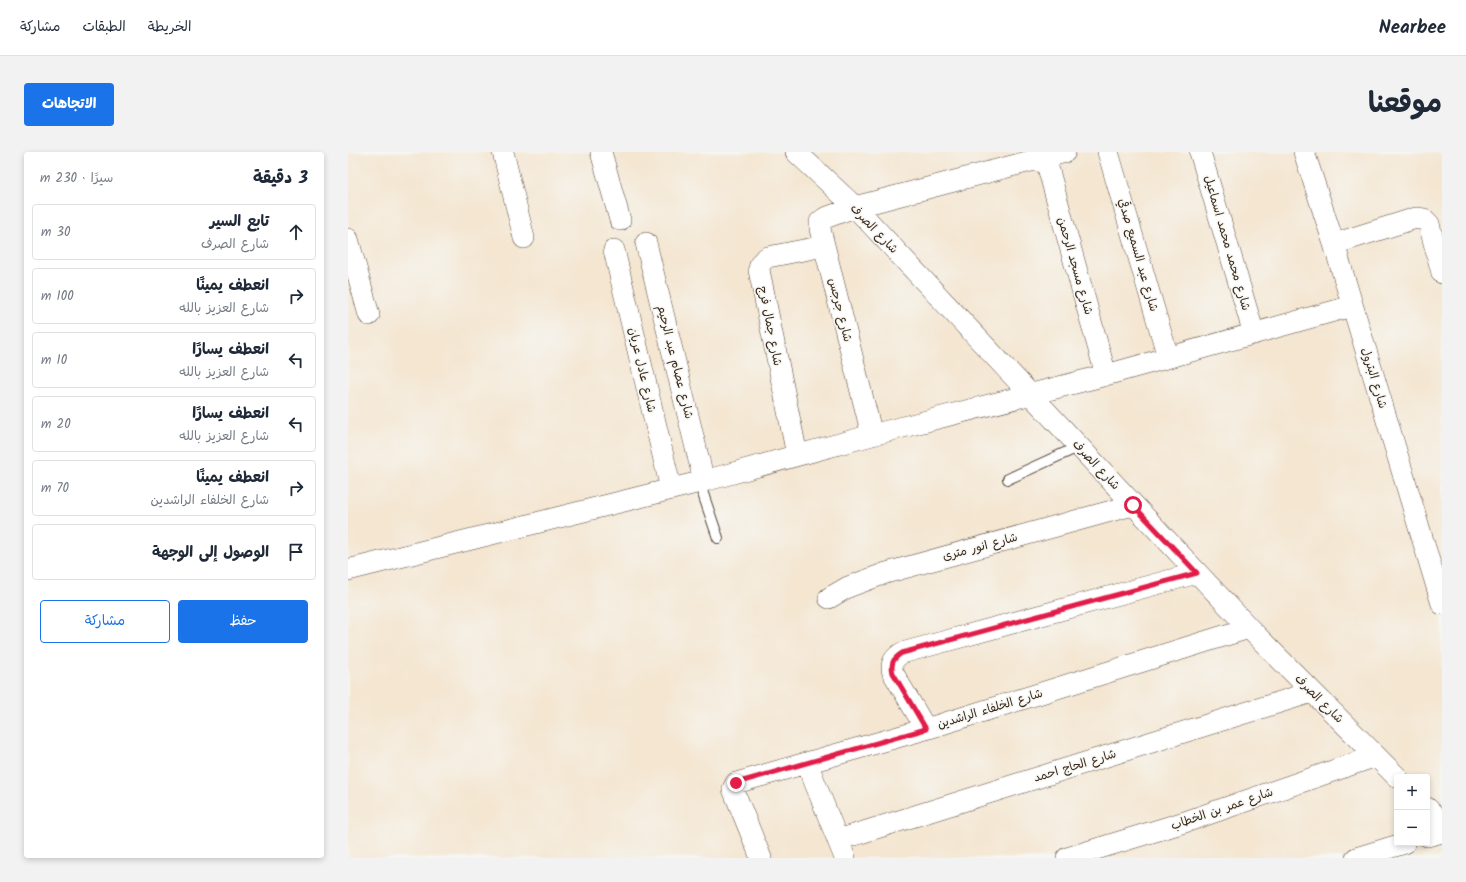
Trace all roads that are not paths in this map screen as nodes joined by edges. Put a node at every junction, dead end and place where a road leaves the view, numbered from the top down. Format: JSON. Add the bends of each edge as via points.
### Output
{"nodes":[{"id":1,"x":503,"y":152,"type":"edge"},
{"id":2,"x":602,"y":152,"type":"edge"},
{"id":3,"x":796,"y":152,"type":"edge"},
{"id":4,"x":1065,"y":152,"type":"edge"},
{"id":5,"x":1108,"y":152,"type":"edge"},
{"id":6,"x":1200,"y":152,"type":"edge"},
{"id":7,"x":1304,"y":152,"type":"edge"},
{"id":8,"x":1045,"y":157,"type":"junction"},
{"id":9,"x":855,"y":207,"type":"junction"},
{"id":10,"x":620,"y":220,"type":"dead end"},
{"id":11,"x":524,"y":238,"type":"dead end"},
{"id":12,"x":348,"y":239,"type":"edge"},
{"id":13,"x":646,"y":243,"type":"dead end"},
{"id":14,"x":1334,"y":244,"type":"junction"},
{"id":15,"x":824,"y":246,"type":"junction"},
{"id":16,"x":614,"y":250,"type":"dead end"},
{"id":17,"x":1442,"y":273,"type":"edge"},
{"id":18,"x":1352,"y":306,"type":"junction"},
{"id":19,"x":369,"y":314,"type":"dead end"},
{"id":20,"x":1254,"y":334,"type":"junction"},
{"id":21,"x":1168,"y":358,"type":"junction"},
{"id":22,"x":1106,"y":375,"type":"junction"},
{"id":23,"x":1030,"y":395,"type":"junction"},
{"id":24,"x":872,"y":435,"type":"junction"},
{"id":25,"x":1080,"y":446,"type":"junction"},
{"id":26,"x":797,"y":455,"type":"junction"},
{"id":27,"x":1008,"y":479,"type":"dead end"},
{"id":28,"x":701,"y":481,"type":"junction"},
{"id":29,"x":671,"y":489,"type":"junction"},
{"id":30,"x":1133,"y":505,"type":"junction"},
{"id":31,"x":718,"y":538,"type":"dead end"},
{"id":32,"x":348,"y":570,"type":"edge"},
{"id":33,"x":1197,"y":573,"type":"junction"},
{"id":34,"x":1440,"y":593,"type":"edge"},
{"id":35,"x":829,"y":598,"type":"dead end"},
{"id":36,"x":1249,"y":628,"type":"junction"},
{"id":37,"x":1312,"y":692,"type":"junction"},
{"id":38,"x":926,"y":729,"type":"junction"},
{"id":39,"x":1376,"y":756,"type":"junction"},
{"id":40,"x":807,"y":763,"type":"junction"},
{"id":41,"x":1394,"y":774,"type":"edge"},
{"id":42,"x":1429,"y":810,"type":"edge"},
{"id":43,"x":1442,"y":823,"type":"edge"},
{"id":44,"x":1442,"y":832,"type":"edge"},
{"id":45,"x":1430,"y":835,"type":"edge"},
{"id":46,"x":1395,"y":846,"type":"edge"},
{"id":47,"x":842,"y":849,"type":"edge"},
{"id":48,"x":761,"y":858,"type":"edge"},
{"id":49,"x":1067,"y":858,"type":"edge"},
{"id":50,"x":1356,"y":858,"type":"edge"}],
"edges":[{"from":1,"to":11,"type":"street"},
{"from":2,"to":10,"type":"street"},
{"from":3,"to":9,"type":"street","name":"شارع الصرف"},
{"from":4,"to":8,"type":"street","name":"شارع جرجس"},
{"from":5,"to":21,"type":"street","name":"شارع عبد السميع صدقي"},
{"from":6,"to":20,"type":"street","name":"شارع محمد محمد اسماعيل"},
{"from":7,"to":14,"type":"street","name":"شارع البترول"},
{"from":8,"to":9,"type":"street","name":"شارع جرجس"},
{"from":8,"to":22,"type":"street","name":"شارع مسجد الرحمن"},
{"from":9,"to":15,"type":"street","name":"شارع جرجس","via":[[822,219],[819,225]]},
{"from":9,"to":23,"type":"street","name":"شارع الصرف"},
{"from":12,"to":19,"type":"street"},
{"from":13,"to":28,"type":"street","name":"شارع عصام عبد الرحيم"},
{"from":14,"to":17,"type":"street","via":[[1416,218],[1424,219],[1429,224]]},
{"from":14,"to":18,"type":"street","name":"شارع البترول"},
{"from":15,"to":24,"type":"street","name":"شارع جرجس"},
{"from":15,"to":26,"type":"street","name":"شارع جمال فرج","via":[[768,257],[759,264]]},
{"from":16,"to":29,"type":"street","name":"شارع عادل عريان"},
{"from":18,"to":20,"type":"street"},
{"from":18,"to":34,"type":"street","name":"شارع البترول"},
{"from":20,"to":21,"type":"street"},
{"from":21,"to":22,"type":"street"},
{"from":22,"to":23,"type":"street"},
{"from":23,"to":24,"type":"street"},
{"from":23,"to":25,"type":"street","name":"شارع الصرف"},
{"from":24,"to":26,"type":"street"},
{"from":25,"to":27,"type":"lane"},
{"from":25,"to":30,"type":"street","name":"شارع الصرف"},
{"from":26,"to":28,"type":"street"},
{"from":28,"to":29,"type":"street"},
{"from":28,"to":31,"type":"lane"},
{"from":29,"to":32,"type":"street"},
{"from":30,"to":33,"type":"street","name":"شارع الصرف"},
{"from":30,"to":35,"type":"street","name":"شارع انور مترى","via":[[886,573],[848,587]]},
{"from":33,"to":36,"type":"street","name":"شارع الصرف"},
{"from":33,"to":38,"type":"street","via":[[896,656],[891,667],[893,673]]},
{"from":36,"to":37,"type":"street","name":"شارع الصرف"},
{"from":36,"to":38,"type":"street","name":"شارع الخلفاء الراشدين"},
{"from":37,"to":39,"type":"street","name":"شارع الصرف"},
{"from":37,"to":47,"type":"street","name":"شارع الحاج احمد"},
{"from":38,"to":40,"type":"street","name":"شارع الخلفاء الراشدين"},
{"from":39,"to":41,"type":"street","name":"شارع الصرف"},
{"from":39,"to":49,"type":"street","name":"شارع عمر بن الخطاب","via":[[1188,821]]},
{"from":40,"to":47,"type":"street"},
{"from":40,"to":48,"type":"street","name":"شارع الخلفاء الراشدين","via":[[736,783],[733,789]]},
{"from":42,"to":43,"type":"street"},
{"from":44,"to":45,"type":"street"},
{"from":46,"to":50,"type":"street"}]}
